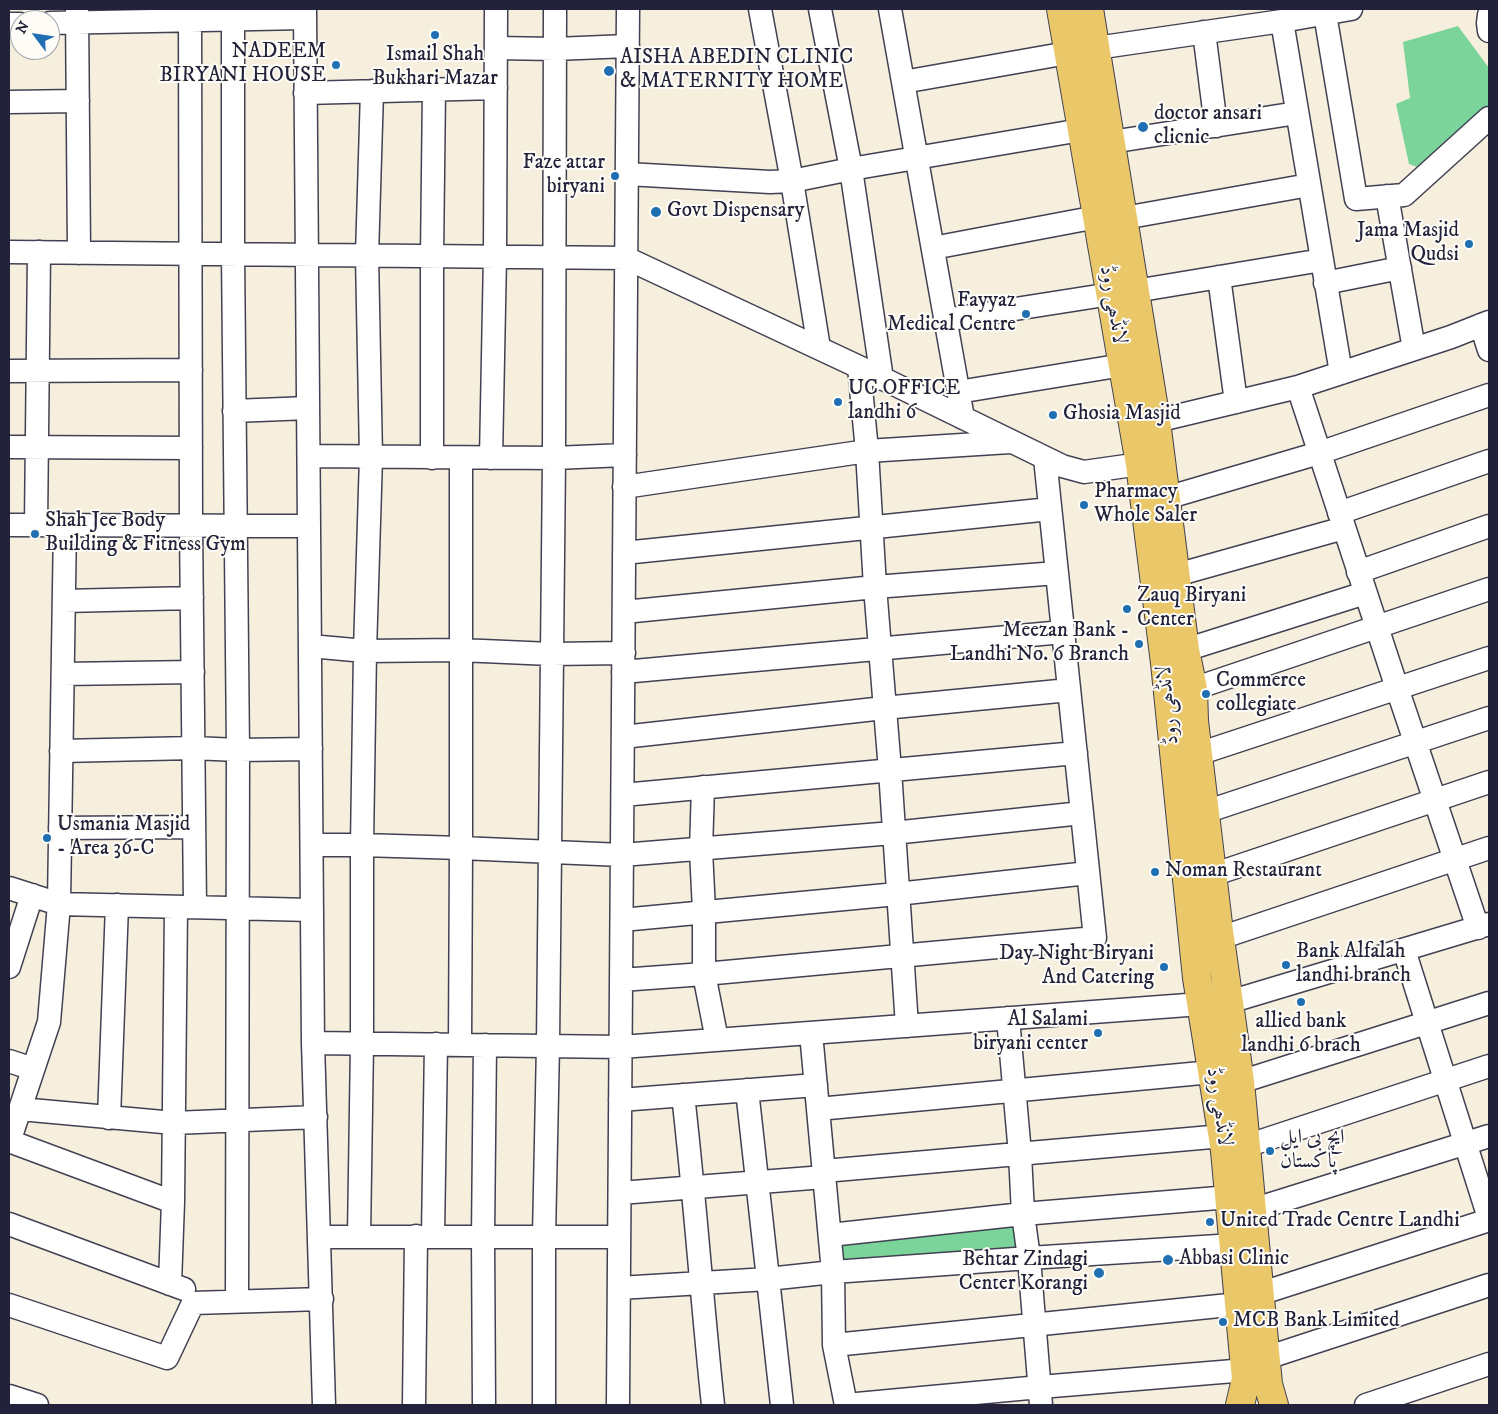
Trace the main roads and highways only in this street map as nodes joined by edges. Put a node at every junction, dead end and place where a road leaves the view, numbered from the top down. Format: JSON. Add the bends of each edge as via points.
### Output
{"nodes":[{"id":1,"x":1061,"y":9,"type":"edge"},
{"id":2,"x":1089,"y":9,"type":"edge"},
{"id":3,"x":1123,"y":292,"type":"junction"},
{"id":4,"x":1225,"y":974,"type":"junction"},
{"id":5,"x":1201,"y":1002,"type":"junction"},
{"id":6,"x":1230,"y":1010,"type":"junction"},
{"id":7,"x":1234,"y":1141,"type":"junction"},
{"id":8,"x":1241,"y":1204,"type":"junction"},
{"id":9,"x":1249,"y":1299,"type":"junction"},
{"id":10,"x":1256,"y":1364,"type":"junction"},
{"id":11,"x":1240,"y":1405,"type":"edge"},
{"id":12,"x":1274,"y":1405,"type":"edge"}],
"edges":[{"from":1,"to":3,"type":"main road","name":"لانڈھی روڈ","via":[[1097,216]]},
{"from":2,"to":3,"type":"main road","name":"لانڈھی روڈ","via":[[1124,218]]},
{"from":3,"to":4,"type":"main road","name":"لانڈھی روڈ","via":[[1156,421],[1185,650],[1193,688]]},
{"from":3,"to":5,"type":"main road","name":"لانڈھی روڈ","via":[[1123,365],[1140,464],[1165,663]]},
{"from":4,"to":5,"type":"main road"},
{"from":4,"to":6,"type":"main road","name":"لانڈھی روڈ"},
{"from":5,"to":6,"type":"main road"},
{"from":5,"to":7,"type":"main road","name":"لانڈھی روڈ","via":[[1212,1072]]},
{"from":6,"to":7,"type":"main road","name":"لانڈھی روڈ","via":[[1240,1082]]},
{"from":7,"to":8,"type":"main road","name":"لانڈھی روڈ"},
{"from":8,"to":9,"type":"main road","name":"لانڈھی روڈ"},
{"from":8,"to":9,"type":"main road","name":"لانڈھی روڈ","via":[[1234,1245]]},
{"from":9,"to":10,"type":"main road","name":"لانڈھی روڈ"},
{"from":10,"to":11,"type":"main road","name":"لانڈھی روڈ","via":[[1246,1379]]},
{"from":10,"to":12,"type":"main road","name":"لانڈھی روڈ","via":[[1268,1384]]}]}
